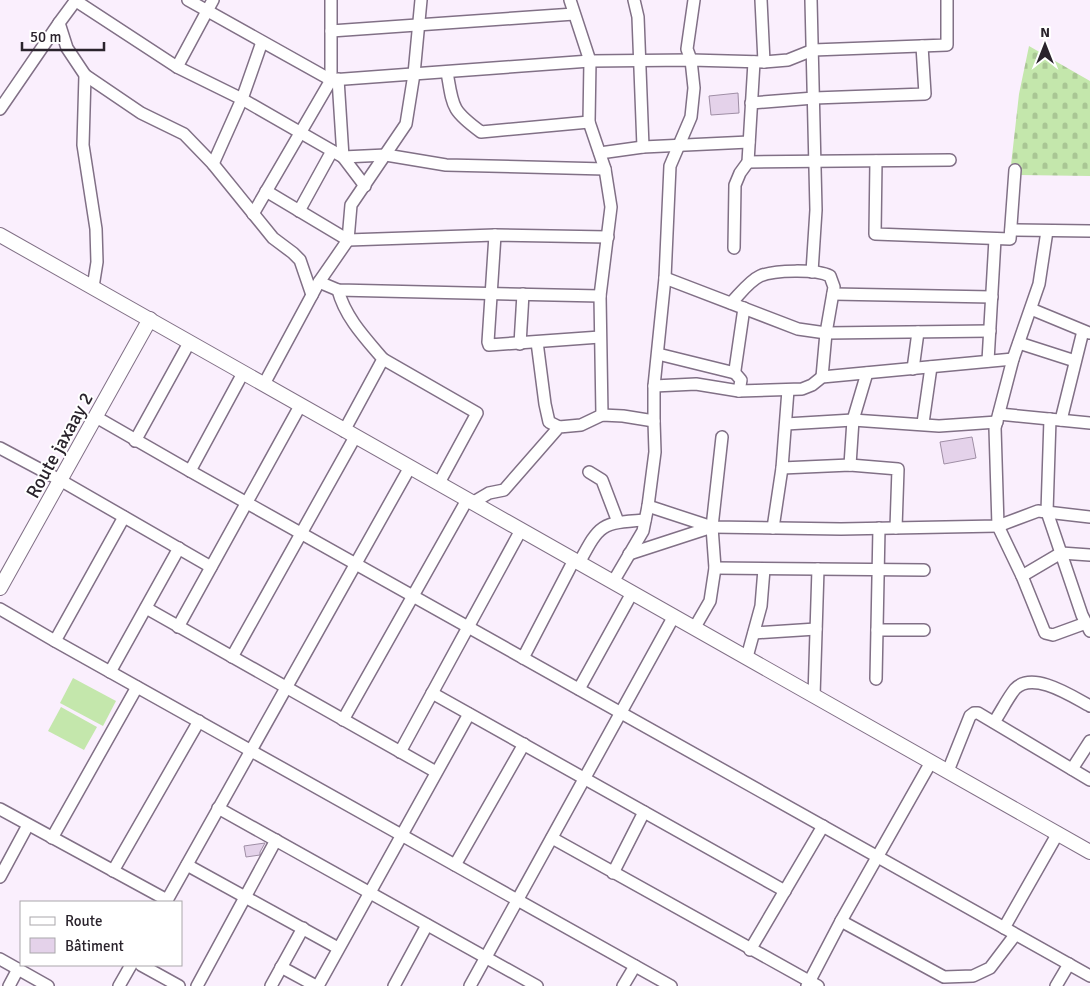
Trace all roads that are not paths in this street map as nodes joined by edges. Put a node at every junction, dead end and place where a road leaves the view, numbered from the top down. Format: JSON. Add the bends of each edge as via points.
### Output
{"nodes":[{"id":1,"x":76,"y":0,"type":"edge"},
{"id":2,"x":188,"y":0,"type":"edge"},
{"id":3,"x":213,"y":0,"type":"edge"},
{"id":4,"x":421,"y":0,"type":"edge"},
{"id":5,"x":570,"y":0,"type":"edge"},
{"id":6,"x":634,"y":0,"type":"edge"},
{"id":7,"x":694,"y":0,"type":"edge"},
{"id":8,"x":761,"y":0,"type":"edge"},
{"id":9,"x":811,"y":0,"type":"edge"},
{"id":10,"x":946,"y":0,"type":"edge"},
{"id":11,"x":328,"y":2,"type":"edge"},
{"id":12,"x":207,"y":11,"type":"junction"},
{"id":13,"x":574,"y":14,"type":"junction"},
{"id":14,"x":59,"y":23,"type":"junction"},
{"id":15,"x":418,"y":25,"type":"junction"},
{"id":16,"x":331,"y":31,"type":"junction"},
{"id":17,"x":262,"y":42,"type":"junction"},
{"id":18,"x":922,"y":46,"type":"junction"},
{"id":19,"x":812,"y":50,"type":"junction"},
{"id":20,"x":640,"y":60,"type":"junction"},
{"id":21,"x":691,"y":60,"type":"junction"},
{"id":22,"x":590,"y":61,"type":"junction"},
{"id":23,"x":759,"y":62,"type":"junction"},
{"id":24,"x":177,"y":67,"type":"junction"},
{"id":25,"x":447,"y":72,"type":"junction"},
{"id":26,"x":414,"y":74,"type":"junction"},
{"id":27,"x":85,"y":75,"type":"junction"},
{"id":28,"x":334,"y":80,"type":"junction"},
{"id":29,"x":814,"y":98,"type":"junction"},
{"id":30,"x":242,"y":99,"type":"junction"},
{"id":31,"x":751,"y":103,"type":"junction"},
{"id":32,"x":0,"y":109,"type":"edge"},
{"id":33,"x":589,"y":122,"type":"junction"},
{"id":34,"x":300,"y":132,"type":"junction"},
{"id":35,"x":749,"y":142,"type":"junction"},
{"id":36,"x":679,"y":146,"type":"junction"},
{"id":37,"x":643,"y":147,"type":"junction"},
{"id":38,"x":332,"y":151,"type":"junction"},
{"id":39,"x":600,"y":153,"type":"junction"},
{"id":40,"x":386,"y":154,"type":"junction"},
{"id":41,"x":343,"y":157,"type":"junction"},
{"id":42,"x":950,"y":160,"type":"dead end"},
{"id":43,"x":815,"y":161,"type":"junction"},
{"id":44,"x":876,"y":161,"type":"junction"},
{"id":45,"x":748,"y":162,"type":"junction"},
{"id":46,"x":214,"y":164,"type":"junction"},
{"id":47,"x":605,"y":169,"type":"junction"},
{"id":48,"x":1016,"y":170,"type":"dead end"},
{"id":49,"x":365,"y":186,"type":"junction"},
{"id":50,"x":266,"y":191,"type":"junction"},
{"id":51,"x":299,"y":211,"type":"junction"},
{"id":52,"x":253,"y":214,"type":"junction"},
{"id":53,"x":1010,"y":230,"type":"junction"},
{"id":54,"x":1047,"y":230,"type":"junction"},
{"id":55,"x":1090,"y":231,"type":"edge"},
{"id":56,"x":0,"y":235,"type":"edge"},
{"id":57,"x":495,"y":235,"type":"junction"},
{"id":58,"x":608,"y":237,"type":"junction"},
{"id":59,"x":995,"y":239,"type":"junction"},
{"id":60,"x":348,"y":240,"type":"junction"},
{"id":61,"x":734,"y":248,"type":"dead end"},
{"id":62,"x":812,"y":272,"type":"junction"},
{"id":63,"x":665,"y":278,"type":"junction"},
{"id":64,"x":319,"y":282,"type":"junction"},
{"id":65,"x":93,"y":287,"type":"junction"},
{"id":66,"x":338,"y":290,"type":"junction"},
{"id":67,"x":491,"y":292,"type":"junction"},
{"id":68,"x":312,"y":294,"type":"junction"},
{"id":69,"x":523,"y":294,"type":"junction"},
{"id":70,"x":833,"y":294,"type":"junction"},
{"id":71,"x":600,"y":296,"type":"junction"},
{"id":72,"x":992,"y":297,"type":"junction"},
{"id":73,"x":731,"y":303,"type":"junction"},
{"id":74,"x":744,"y":308,"type":"junction"},
{"id":75,"x":1031,"y":308,"type":"junction"},
{"id":76,"x":150,"y":319,"type":"junction"},
{"id":77,"x":990,"y":331,"type":"junction"},
{"id":78,"x":918,"y":332,"type":"junction"},
{"id":79,"x":1087,"y":332,"type":"edge"},
{"id":80,"x":826,"y":333,"type":"junction"},
{"id":81,"x":600,"y":337,"type":"junction"},
{"id":82,"x":537,"y":342,"type":"junction"},
{"id":83,"x":189,"y":343,"type":"junction"},
{"id":84,"x":1019,"y":343,"type":"junction"},
{"id":85,"x":520,"y":344,"type":"junction"},
{"id":86,"x":658,"y":354,"type":"junction"},
{"id":87,"x":383,"y":359,"type":"junction"},
{"id":88,"x":1013,"y":359,"type":"junction"},
{"id":89,"x":988,"y":361,"type":"junction"},
{"id":90,"x":1075,"y":361,"type":"junction"},
{"id":91,"x":931,"y":368,"type":"junction"},
{"id":92,"x":913,"y":369,"type":"junction"},
{"id":93,"x":243,"y":373,"type":"junction"},
{"id":94,"x":735,"y":373,"type":"junction"},
{"id":95,"x":867,"y":373,"type":"junction"},
{"id":96,"x":822,"y":376,"type":"junction"},
{"id":97,"x":264,"y":384,"type":"junction"},
{"id":98,"x":654,"y":386,"type":"junction"},
{"id":99,"x":788,"y":390,"type":"junction"},
{"id":100,"x":739,"y":391,"type":"junction"},
{"id":101,"x":300,"y":406,"type":"junction"},
{"id":102,"x":602,"y":415,"type":"junction"},
{"id":103,"x":96,"y":417,"type":"junction"},
{"id":104,"x":998,"y":418,"type":"junction"},
{"id":105,"x":1056,"y":419,"type":"junction"},
{"id":106,"x":853,"y":420,"type":"junction"},
{"id":107,"x":654,"y":421,"type":"junction"},
{"id":108,"x":923,"y":423,"type":"junction"},
{"id":109,"x":1090,"y":423,"type":"edge"},
{"id":110,"x":786,"y":424,"type":"junction"},
{"id":111,"x":559,"y":427,"type":"junction"},
{"id":112,"x":350,"y":433,"type":"junction"},
{"id":113,"x":722,"y":436,"type":"dead end"},
{"id":114,"x":135,"y":440,"type":"junction"},
{"id":115,"x":0,"y":449,"type":"edge"},
{"id":116,"x":850,"y":465,"type":"junction"},
{"id":117,"x":410,"y":467,"type":"junction"},
{"id":118,"x":782,"y":468,"type":"junction"},
{"id":119,"x":190,"y":471,"type":"junction"},
{"id":120,"x":589,"y":472,"type":"dead end"},
{"id":121,"x":60,"y":480,"type":"junction"},
{"id":122,"x":439,"y":483,"type":"junction"},
{"id":123,"x":469,"y":501,"type":"junction"},
{"id":124,"x":247,"y":503,"type":"junction"},
{"id":125,"x":648,"y":506,"type":"junction"},
{"id":126,"x":1046,"y":512,"type":"junction"},
{"id":127,"x":124,"y":517,"type":"junction"},
{"id":128,"x":1090,"y":518,"type":"edge"},
{"id":129,"x":645,"y":520,"type":"junction"},
{"id":130,"x":618,"y":522,"type":"junction"},
{"id":131,"x":998,"y":526,"type":"junction"},
{"id":132,"x":712,"y":527,"type":"junction"},
{"id":133,"x":773,"y":528,"type":"junction"},
{"id":134,"x":879,"y":528,"type":"junction"},
{"id":135,"x":896,"y":528,"type":"junction"},
{"id":136,"x":521,"y":530,"type":"junction"},
{"id":137,"x":301,"y":534,"type":"junction"},
{"id":138,"x":179,"y":548,"type":"junction"},
{"id":139,"x":1060,"y":553,"type":"junction"},
{"id":140,"x":629,"y":554,"type":"junction"},
{"id":141,"x":1090,"y":556,"type":"edge"},
{"id":142,"x":576,"y":562,"type":"junction"},
{"id":143,"x":355,"y":564,"type":"junction"},
{"id":144,"x":211,"y":566,"type":"junction"},
{"id":145,"x":715,"y":568,"type":"junction"},
{"id":146,"x":764,"y":568,"type":"junction"},
{"id":147,"x":818,"y":569,"type":"junction"},
{"id":148,"x":878,"y":570,"type":"junction"},
{"id":149,"x":924,"y":570,"type":"dead end"},
{"id":150,"x":1022,"y":576,"type":"junction"},
{"id":151,"x":613,"y":582,"type":"junction"},
{"id":152,"x":0,"y":588,"type":"edge"},
{"id":153,"x":632,"y":593,"type":"junction"},
{"id":154,"x":413,"y":596,"type":"junction"},
{"id":155,"x":146,"y":608,"type":"junction"},
{"id":156,"x":0,"y":609,"type":"edge"},
{"id":157,"x":674,"y":616,"type":"junction"},
{"id":158,"x":1087,"y":620,"type":"edge"},
{"id":159,"x":178,"y":626,"type":"junction"},
{"id":160,"x":468,"y":627,"type":"junction"},
{"id":161,"x":695,"y":627,"type":"junction"},
{"id":162,"x":816,"y":629,"type":"junction"},
{"id":163,"x":877,"y":630,"type":"junction"},
{"id":164,"x":924,"y":630,"type":"dead end"},
{"id":165,"x":754,"y":633,"type":"junction"},
{"id":166,"x":54,"y":641,"type":"junction"},
{"id":167,"x":232,"y":657,"type":"junction"},
{"id":168,"x":748,"y":657,"type":"junction"},
{"id":169,"x":523,"y":658,"type":"junction"},
{"id":170,"x":110,"y":672,"type":"junction"},
{"id":171,"x":876,"y":679,"type":"dead end"},
{"id":172,"x":137,"y":687,"type":"junction"},
{"id":173,"x":286,"y":687,"type":"junction"},
{"id":174,"x":579,"y":689,"type":"junction"},
{"id":175,"x":432,"y":693,"type":"junction"},
{"id":176,"x":814,"y":696,"type":"junction"},
{"id":177,"x":1090,"y":706,"type":"edge"},
{"id":178,"x":621,"y":713,"type":"junction"},
{"id":179,"x":469,"y":714,"type":"junction"},
{"id":180,"x":343,"y":720,"type":"junction"},
{"id":181,"x":199,"y":722,"type":"junction"},
{"id":182,"x":994,"y":722,"type":"junction"},
{"id":183,"x":1090,"y":741,"type":"edge"},
{"id":184,"x":524,"y":744,"type":"junction"},
{"id":185,"x":251,"y":751,"type":"junction"},
{"id":186,"x":400,"y":752,"type":"junction"},
{"id":187,"x":931,"y":762,"type":"junction"},
{"id":188,"x":1072,"y":770,"type":"junction"},
{"id":189,"x":948,"y":771,"type":"junction"},
{"id":190,"x":436,"y":772,"type":"junction"},
{"id":191,"x":584,"y":778,"type":"junction"},
{"id":192,"x":1090,"y":780,"type":"edge"},
{"id":193,"x":218,"y":808,"type":"junction"},
{"id":194,"x":0,"y":809,"type":"edge"},
{"id":195,"x":644,"y":812,"type":"junction"},
{"id":196,"x":28,"y":825,"type":"junction"},
{"id":197,"x":823,"y":826,"type":"junction"},
{"id":198,"x":1058,"y":833,"type":"junction"},
{"id":199,"x":401,"y":835,"type":"junction"},
{"id":200,"x":52,"y":838,"type":"junction"},
{"id":201,"x":552,"y":838,"type":"junction"},
{"id":202,"x":276,"y":840,"type":"junction"},
{"id":203,"x":1090,"y":852,"type":"edge"},
{"id":204,"x":878,"y":857,"type":"junction"},
{"id":205,"x":187,"y":865,"type":"junction"},
{"id":206,"x":455,"y":865,"type":"junction"},
{"id":207,"x":113,"y":871,"type":"junction"},
{"id":208,"x":613,"y":873,"type":"junction"},
{"id":209,"x":0,"y":877,"type":"edge"},
{"id":210,"x":785,"y":891,"type":"junction"},
{"id":211,"x":369,"y":892,"type":"junction"},
{"id":212,"x":245,"y":897,"type":"junction"},
{"id":213,"x":518,"y":900,"type":"junction"},
{"id":214,"x":166,"y":901,"type":"edge"},
{"id":215,"x":842,"y":922,"type":"junction"},
{"id":216,"x":427,"y":925,"type":"junction"},
{"id":217,"x":303,"y":928,"type":"junction"},
{"id":218,"x":1004,"y":928,"type":"junction"},
{"id":219,"x":1016,"y":935,"type":"junction"},
{"id":220,"x":338,"y":948,"type":"junction"},
{"id":221,"x":750,"y":950,"type":"junction"},
{"id":222,"x":486,"y":958,"type":"junction"},
{"id":223,"x":0,"y":959,"type":"edge"},
{"id":224,"x":1069,"y":964,"type":"junction"},
{"id":225,"x":130,"y":966,"type":"edge"},
{"id":226,"x":143,"y":966,"type":"edge"},
{"id":227,"x":635,"y":966,"type":"junction"},
{"id":228,"x":281,"y":967,"type":"junction"},
{"id":229,"x":18,"y":969,"type":"junction"},
{"id":230,"x":1090,"y":976,"type":"edge"},
{"id":231,"x":812,"y":984,"type":"edge"},
{"id":232,"x":9,"y":986,"type":"edge"},
{"id":233,"x":48,"y":986,"type":"edge"},
{"id":234,"x":119,"y":986,"type":"edge"},
{"id":235,"x":179,"y":986,"type":"edge"},
{"id":236,"x":197,"y":986,"type":"edge"},
{"id":237,"x":271,"y":986,"type":"edge"},
{"id":238,"x":317,"y":986,"type":"edge"},
{"id":239,"x":394,"y":986,"type":"edge"},
{"id":240,"x":470,"y":986,"type":"edge"},
{"id":241,"x":537,"y":986,"type":"edge"},
{"id":242,"x":623,"y":986,"type":"edge"},
{"id":243,"x":671,"y":986,"type":"edge"},
{"id":244,"x":1056,"y":986,"type":"edge"}],
"edges":[{"from":1,"to":14,"type":"street"},
{"from":1,"to":24,"type":"street"},
{"from":2,"to":12,"type":"street"},
{"from":3,"to":12,"type":"street"},
{"from":4,"to":15,"type":"street"},
{"from":5,"to":13,"type":"street"},
{"from":6,"to":20,"type":"street"},
{"from":7,"to":21,"type":"street","via":[[687,49]]},
{"from":8,"to":23,"type":"street"},
{"from":9,"to":19,"type":"street"},
{"from":10,"to":18,"type":"street","via":[[947,45]]},
{"from":11,"to":16,"type":"street"},
{"from":12,"to":17,"type":"street"},
{"from":12,"to":24,"type":"street"},
{"from":13,"to":15,"type":"street"},
{"from":13,"to":22,"type":"street"},
{"from":14,"to":27,"type":"street","via":[[67,48]]},
{"from":14,"to":32,"type":"street"},
{"from":15,"to":16,"type":"street"},
{"from":15,"to":26,"type":"street"},
{"from":16,"to":28,"type":"street"},
{"from":17,"to":28,"type":"street"},
{"from":17,"to":30,"type":"street"},
{"from":18,"to":19,"type":"street"},
{"from":18,"to":29,"type":"street","via":[[925,94]]},
{"from":19,"to":23,"type":"street","via":[[788,60]]},
{"from":19,"to":29,"type":"street"},
{"from":20,"to":21,"type":"street"},
{"from":20,"to":22,"type":"street"},
{"from":20,"to":37,"type":"street"},
{"from":21,"to":23,"type":"street"},
{"from":21,"to":36,"type":"street","via":[[694,88],[691,117]]},
{"from":22,"to":25,"type":"street"},
{"from":22,"to":33,"type":"street"},
{"from":23,"to":31,"type":"street"},
{"from":24,"to":30,"type":"street"},
{"from":25,"to":26,"type":"street"},
{"from":25,"to":33,"type":"street","via":[[453,106],[462,118],[481,132]]},
{"from":26,"to":28,"type":"street"},
{"from":26,"to":40,"type":"street","via":[[406,124]]},
{"from":27,"to":46,"type":"street","via":[[142,113],[184,134]]},
{"from":27,"to":65,"type":"street","via":[[84,145],[96,229],[97,262]]},
{"from":28,"to":34,"type":"street"},
{"from":28,"to":41,"type":"street"},
{"from":29,"to":31,"type":"street"},
{"from":29,"to":43,"type":"street"},
{"from":30,"to":34,"type":"street"},
{"from":30,"to":46,"type":"street"},
{"from":31,"to":35,"type":"street"},
{"from":33,"to":39,"type":"street"},
{"from":34,"to":38,"type":"street"},
{"from":34,"to":50,"type":"street"},
{"from":35,"to":36,"type":"street"},
{"from":35,"to":45,"type":"street"},
{"from":36,"to":37,"type":"street"},
{"from":36,"to":63,"type":"street","via":[[670,166]]},
{"from":37,"to":39,"type":"street"},
{"from":38,"to":41,"type":"street"},
{"from":38,"to":51,"type":"street"},
{"from":39,"to":47,"type":"street"},
{"from":40,"to":41,"type":"street"},
{"from":40,"to":47,"type":"street","via":[[446,165]]},
{"from":40,"to":49,"type":"street"},
{"from":41,"to":49,"type":"street"},
{"from":42,"to":44,"type":"street"},
{"from":43,"to":44,"type":"street"},
{"from":43,"to":45,"type":"street"},
{"from":43,"to":62,"type":"street"},
{"from":44,"to":59,"type":"street","via":[[875,234]]},
{"from":45,"to":61,"type":"street","via":[[735,185]]},
{"from":46,"to":52,"type":"street"},
{"from":47,"to":58,"type":"street","via":[[611,207]]},
{"from":48,"to":53,"type":"street"},
{"from":49,"to":60,"type":"street","via":[[351,205]]},
{"from":50,"to":51,"type":"street"},
{"from":50,"to":52,"type":"street"},
{"from":51,"to":60,"type":"street"},
{"from":52,"to":68,"type":"street","via":[[273,238],[300,260]]},
{"from":53,"to":54,"type":"street"},
{"from":53,"to":59,"type":"street","via":[[1010,240]]},
{"from":54,"to":55,"type":"street"},
{"from":54,"to":75,"type":"street","via":[[1039,284]]},
{"from":56,"to":65,"type":"street"},
{"from":57,"to":58,"type":"street"},
{"from":57,"to":60,"type":"street"},
{"from":57,"to":67,"type":"street"},
{"from":58,"to":71,"type":"street"},
{"from":59,"to":72,"type":"street"},
{"from":60,"to":64,"type":"street"},
{"from":62,"to":70,"type":"street","via":[[830,276]]},
{"from":62,"to":73,"type":"street","via":[[775,272],[759,277]]},
{"from":63,"to":73,"type":"street"},
{"from":63,"to":86,"type":"street"},
{"from":64,"to":66,"type":"street"},
{"from":64,"to":68,"type":"street"},
{"from":65,"to":76,"type":"street"},
{"from":66,"to":67,"type":"street"},
{"from":66,"to":87,"type":"street","via":[[341,304],[349,317]]},
{"from":67,"to":69,"type":"street"},
{"from":67,"to":85,"type":"street","via":[[489,345]]},
{"from":68,"to":97,"type":"street"},
{"from":69,"to":71,"type":"street"},
{"from":69,"to":85,"type":"street"},
{"from":70,"to":72,"type":"street"},
{"from":70,"to":80,"type":"street"},
{"from":71,"to":81,"type":"street"},
{"from":72,"to":77,"type":"street"},
{"from":73,"to":74,"type":"street"},
{"from":74,"to":80,"type":"street","via":[[798,329]]},
{"from":74,"to":94,"type":"street"},
{"from":75,"to":79,"type":"street"},
{"from":75,"to":84,"type":"street"},
{"from":76,"to":83,"type":"street"},
{"from":76,"to":103,"type":"street","name":"Route jaxaay 2"},
{"from":77,"to":78,"type":"street"},
{"from":77,"to":89,"type":"street"},
{"from":78,"to":80,"type":"street"},
{"from":78,"to":92,"type":"street"},
{"from":79,"to":90,"type":"street"},
{"from":80,"to":96,"type":"street"},
{"from":81,"to":82,"type":"street"},
{"from":81,"to":102,"type":"street"},
{"from":82,"to":85,"type":"street"},
{"from":82,"to":111,"type":"street","via":[[544,404],[549,422]]},
{"from":83,"to":93,"type":"street"},
{"from":83,"to":114,"type":"street"},
{"from":84,"to":88,"type":"street"},
{"from":84,"to":90,"type":"street"},
{"from":86,"to":94,"type":"street"},
{"from":86,"to":98,"type":"street"},
{"from":87,"to":112,"type":"street"},
{"from":87,"to":122,"type":"street","via":[[477,413]]},
{"from":88,"to":89,"type":"street"},
{"from":88,"to":104,"type":"street"},
{"from":89,"to":91,"type":"street"},
{"from":90,"to":105,"type":"street"},
{"from":91,"to":92,"type":"street"},
{"from":91,"to":108,"type":"street"},
{"from":92,"to":95,"type":"street"},
{"from":93,"to":97,"type":"street"},
{"from":93,"to":119,"type":"street"},
{"from":94,"to":100,"type":"street","via":[[741,380]]},
{"from":95,"to":96,"type":"street"},
{"from":95,"to":106,"type":"street"},
{"from":96,"to":99,"type":"street","via":[[812,385]]},
{"from":97,"to":101,"type":"street"},
{"from":98,"to":100,"type":"street","via":[[696,384]]},
{"from":98,"to":107,"type":"street"},
{"from":99,"to":100,"type":"street"},
{"from":99,"to":110,"type":"street"},
{"from":101,"to":112,"type":"street"},
{"from":101,"to":124,"type":"street"},
{"from":102,"to":107,"type":"street"},
{"from":102,"to":111,"type":"street","via":[[581,425]]},
{"from":103,"to":114,"type":"street"},
{"from":103,"to":121,"type":"street","name":"Route jaxaay 2"},
{"from":104,"to":105,"type":"street"},
{"from":104,"to":108,"type":"street","via":[[939,426]]},
{"from":104,"to":131,"type":"street","via":[[995,428]]},
{"from":105,"to":109,"type":"street"},
{"from":105,"to":126,"type":"street"},
{"from":106,"to":108,"type":"street"},
{"from":106,"to":110,"type":"street"},
{"from":106,"to":116,"type":"street"},
{"from":107,"to":125,"type":"street","via":[[655,452]]},
{"from":110,"to":118,"type":"street"},
{"from":111,"to":123,"type":"street","via":[[504,490]]},
{"from":112,"to":117,"type":"street"},
{"from":112,"to":137,"type":"street"},
{"from":113,"to":132,"type":"street"},
{"from":114,"to":119,"type":"street"},
{"from":115,"to":121,"type":"street"},
{"from":116,"to":118,"type":"street"},
{"from":116,"to":135,"type":"street","via":[[898,469]]},
{"from":117,"to":122,"type":"street"},
{"from":117,"to":143,"type":"street"},
{"from":118,"to":133,"type":"street"},
{"from":119,"to":124,"type":"street"},
{"from":120,"to":130,"type":"street","via":[[602,480]]},
{"from":121,"to":127,"type":"street"},
{"from":121,"to":152,"type":"street","name":"Route jaxaay 2"},
{"from":122,"to":123,"type":"street"},
{"from":123,"to":136,"type":"street"},
{"from":123,"to":154,"type":"street"},
{"from":124,"to":137,"type":"street"},
{"from":124,"to":144,"type":"street"},
{"from":125,"to":129,"type":"street"},
{"from":125,"to":132,"type":"street"},
{"from":126,"to":128,"type":"street"},
{"from":126,"to":131,"type":"street"},
{"from":126,"to":139,"type":"street"},
{"from":127,"to":138,"type":"street"},
{"from":127,"to":166,"type":"street"},
{"from":129,"to":130,"type":"street"},
{"from":129,"to":140,"type":"street","via":[[643,531]]},
{"from":130,"to":142,"type":"street","via":[[605,526],[594,535]]},
{"from":131,"to":135,"type":"street"},
{"from":131,"to":150,"type":"street"},
{"from":132,"to":133,"type":"street"},
{"from":132,"to":140,"type":"street"},
{"from":132,"to":145,"type":"street"},
{"from":133,"to":134,"type":"street"},
{"from":134,"to":135,"type":"street"},
{"from":134,"to":148,"type":"street"},
{"from":136,"to":142,"type":"street"},
{"from":136,"to":160,"type":"street"},
{"from":137,"to":143,"type":"street"},
{"from":137,"to":167,"type":"street"},
{"from":138,"to":144,"type":"street"},
{"from":138,"to":155,"type":"street"},
{"from":139,"to":141,"type":"street"},
{"from":139,"to":150,"type":"street"},
{"from":139,"to":158,"type":"street"},
{"from":140,"to":151,"type":"street"},
{"from":142,"to":151,"type":"street"},
{"from":142,"to":169,"type":"street"},
{"from":143,"to":154,"type":"street"},
{"from":143,"to":173,"type":"street"},
{"from":144,"to":159,"type":"street"},
{"from":145,"to":146,"type":"street"},
{"from":145,"to":161,"type":"street","via":[[710,601]]},
{"from":146,"to":147,"type":"street"},
{"from":146,"to":165,"type":"street","via":[[761,606]]},
{"from":147,"to":148,"type":"street"},
{"from":147,"to":162,"type":"street"},
{"from":148,"to":149,"type":"street"},
{"from":148,"to":163,"type":"street"},
{"from":150,"to":158,"type":"street","via":[[1045,633],[1053,635]]},
{"from":151,"to":153,"type":"street"},
{"from":153,"to":157,"type":"street"},
{"from":153,"to":174,"type":"street"},
{"from":154,"to":160,"type":"street"},
{"from":154,"to":180,"type":"street"},
{"from":155,"to":159,"type":"street"},
{"from":155,"to":170,"type":"street"},
{"from":156,"to":166,"type":"street"},
{"from":157,"to":161,"type":"street"},
{"from":157,"to":178,"type":"street"},
{"from":159,"to":167,"type":"street"},
{"from":160,"to":169,"type":"street"},
{"from":160,"to":175,"type":"street"},
{"from":161,"to":168,"type":"street"},
{"from":162,"to":165,"type":"street"},
{"from":162,"to":176,"type":"street"},
{"from":163,"to":164,"type":"street"},
{"from":163,"to":171,"type":"street"},
{"from":165,"to":168,"type":"street"},
{"from":166,"to":170,"type":"street"},
{"from":167,"to":173,"type":"street"},
{"from":168,"to":176,"type":"street"},
{"from":169,"to":174,"type":"street"},
{"from":170,"to":172,"type":"street"},
{"from":172,"to":181,"type":"street"},
{"from":172,"to":200,"type":"street"},
{"from":173,"to":180,"type":"street"},
{"from":173,"to":185,"type":"street"},
{"from":174,"to":178,"type":"street"},
{"from":175,"to":179,"type":"street"},
{"from":175,"to":186,"type":"street"},
{"from":176,"to":187,"type":"street"},
{"from":177,"to":182,"type":"street","via":[[1059,689],[1040,683],[1026,683],[1016,688]]},
{"from":178,"to":191,"type":"street"},
{"from":178,"to":197,"type":"street"},
{"from":179,"to":184,"type":"street"},
{"from":179,"to":190,"type":"street"},
{"from":180,"to":186,"type":"street"},
{"from":181,"to":185,"type":"street"},
{"from":181,"to":207,"type":"street"},
{"from":182,"to":188,"type":"street"},
{"from":182,"to":189,"type":"street","via":[[978,713],[970,716]]},
{"from":183,"to":188,"type":"street"},
{"from":184,"to":191,"type":"street"},
{"from":184,"to":206,"type":"street"},
{"from":185,"to":193,"type":"street"},
{"from":185,"to":199,"type":"street"},
{"from":186,"to":190,"type":"street"},
{"from":187,"to":189,"type":"street"},
{"from":187,"to":204,"type":"street"},
{"from":188,"to":192,"type":"street"},
{"from":189,"to":198,"type":"street"},
{"from":190,"to":199,"type":"street"},
{"from":191,"to":195,"type":"street"},
{"from":191,"to":201,"type":"street"},
{"from":193,"to":202,"type":"street"},
{"from":193,"to":205,"type":"street"},
{"from":194,"to":196,"type":"street"},
{"from":195,"to":208,"type":"street"},
{"from":195,"to":210,"type":"street"},
{"from":196,"to":200,"type":"street"},
{"from":196,"to":209,"type":"street"},
{"from":197,"to":204,"type":"street"},
{"from":197,"to":210,"type":"street"},
{"from":198,"to":203,"type":"street"},
{"from":198,"to":218,"type":"street"},
{"from":199,"to":206,"type":"street"},
{"from":199,"to":211,"type":"street"},
{"from":200,"to":207,"type":"street"},
{"from":201,"to":208,"type":"street"},
{"from":201,"to":213,"type":"street"},
{"from":202,"to":211,"type":"street"},
{"from":202,"to":212,"type":"street"},
{"from":204,"to":215,"type":"street"},
{"from":204,"to":218,"type":"street"},
{"from":205,"to":212,"type":"street"},
{"from":205,"to":214,"type":"street"},
{"from":206,"to":213,"type":"street"},
{"from":207,"to":214,"type":"street"},
{"from":208,"to":221,"type":"street"},
{"from":210,"to":221,"type":"street"},
{"from":211,"to":216,"type":"street"},
{"from":211,"to":220,"type":"street"},
{"from":212,"to":217,"type":"street"},
{"from":212,"to":236,"type":"street"},
{"from":213,"to":222,"type":"street"},
{"from":213,"to":227,"type":"street"},
{"from":215,"to":219,"type":"street","via":[[944,977],[973,976],[990,968]]},
{"from":215,"to":231,"type":"street"},
{"from":216,"to":222,"type":"street"},
{"from":216,"to":239,"type":"street"},
{"from":217,"to":220,"type":"street"},
{"from":217,"to":228,"type":"street"},
{"from":218,"to":219,"type":"street"},
{"from":219,"to":224,"type":"street"},
{"from":220,"to":238,"type":"street"},
{"from":221,"to":231,"type":"street"},
{"from":222,"to":240,"type":"street"},
{"from":222,"to":241,"type":"street"},
{"from":223,"to":229,"type":"street"},
{"from":224,"to":230,"type":"street"},
{"from":224,"to":244,"type":"street"},
{"from":225,"to":234,"type":"street"},
{"from":226,"to":235,"type":"street"},
{"from":227,"to":242,"type":"street"},
{"from":227,"to":243,"type":"street"},
{"from":228,"to":237,"type":"street"},
{"from":228,"to":238,"type":"street"},
{"from":229,"to":232,"type":"street"},
{"from":229,"to":233,"type":"street"}]}
